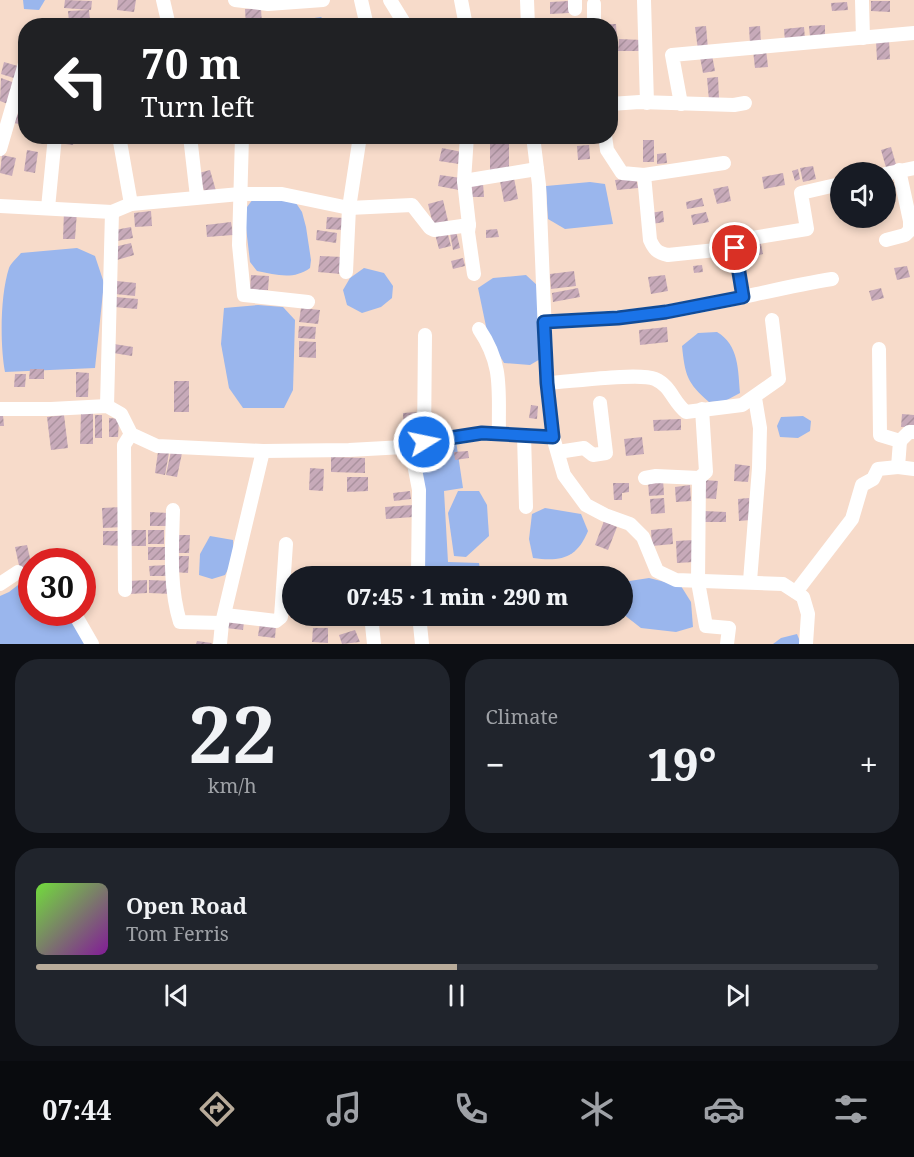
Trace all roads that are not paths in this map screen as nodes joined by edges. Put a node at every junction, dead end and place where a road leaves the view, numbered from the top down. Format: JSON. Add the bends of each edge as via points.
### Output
{"nodes":[{"id":1,"x":163,"y":0,"type":"edge"},
{"id":2,"x":236,"y":0,"type":"edge"},
{"id":3,"x":323,"y":0,"type":"edge"},
{"id":4,"x":362,"y":0,"type":"edge"},
{"id":5,"x":390,"y":0,"type":"edge"},
{"id":6,"x":461,"y":0,"type":"edge"},
{"id":7,"x":526,"y":0,"type":"edge"},
{"id":8,"x":644,"y":0,"type":"edge"},
{"id":9,"x":862,"y":0,"type":"edge"},
{"id":10,"x":594,"y":4,"type":"dead end"},
{"id":11,"x":167,"y":18,"type":"edge"},
{"id":12,"x":365,"y":18,"type":"edge"},
{"id":13,"x":401,"y":18,"type":"edge"},
{"id":14,"x":464,"y":18,"type":"edge"},
{"id":15,"x":527,"y":18,"type":"edge"},
{"id":16,"x":594,"y":18,"type":"edge"},
{"id":17,"x":914,"y":33,"type":"edge"},
{"id":18,"x":863,"y":38,"type":"junction"},
{"id":19,"x":645,"y":53,"type":"junction"},
{"id":20,"x":672,"y":55,"type":"junction"},
{"id":21,"x":18,"y":101,"type":"edge"},
{"id":22,"x":647,"y":103,"type":"junction"},
{"id":23,"x":746,"y":103,"type":"dead end"},
{"id":24,"x":618,"y":104,"type":"edge"},
{"id":25,"x":681,"y":104,"type":"junction"},
{"id":26,"x":54,"y":144,"type":"edge"},
{"id":27,"x":120,"y":144,"type":"edge"},
{"id":28,"x":191,"y":144,"type":"edge"},
{"id":29,"x":242,"y":144,"type":"edge"},
{"id":30,"x":359,"y":144,"type":"edge"},
{"id":31,"x":466,"y":144,"type":"edge"},
{"id":32,"x":534,"y":144,"type":"edge"},
{"id":33,"x":606,"y":144,"type":"edge"},
{"id":34,"x":0,"y":149,"type":"edge"},
{"id":35,"x":724,"y":163,"type":"dead end"},
{"id":36,"x":914,"y":168,"type":"edge"},
{"id":37,"x":537,"y":169,"type":"junction"},
{"id":38,"x":899,"y":170,"type":"junction"},
{"id":39,"x":896,"y":171,"type":"edge"},
{"id":40,"x":644,"y":176,"type":"junction"},
{"id":41,"x":464,"y":181,"type":"junction"},
{"id":42,"x":830,"y":186,"type":"edge"},
{"id":43,"x":240,"y":194,"type":"junction"},
{"id":44,"x":197,"y":196,"type":"junction"},
{"id":45,"x":131,"y":204,"type":"junction"},
{"id":46,"x":0,"y":206,"type":"edge"},
{"id":47,"x":48,"y":207,"type":"junction"},
{"id":48,"x":349,"y":208,"type":"junction"},
{"id":49,"x":112,"y":212,"type":"junction"},
{"id":50,"x":469,"y":225,"type":"junction"},
{"id":51,"x":886,"y":240,"type":"dead end"},
{"id":52,"x":735,"y":248,"type":"junction"},
{"id":53,"x":346,"y":272,"type":"dead end"},
{"id":54,"x":474,"y":274,"type":"dead end"},
{"id":55,"x":832,"y":279,"type":"dead end"},
{"id":56,"x":743,"y":297,"type":"junction"},
{"id":57,"x":308,"y":302,"type":"dead end"},
{"id":58,"x":772,"y":320,"type":"dead end"},
{"id":59,"x":544,"y":322,"type":"junction"},
{"id":60,"x":479,"y":329,"type":"dead end"},
{"id":61,"x":424,"y":335,"type":"dead end"},
{"id":62,"x":879,"y":349,"type":"dead end"},
{"id":63,"x":547,"y":383,"type":"junction"},
{"id":64,"x":755,"y":398,"type":"junction"},
{"id":65,"x":600,"y":403,"type":"dead end"},
{"id":66,"x":107,"y":406,"type":"junction"},
{"id":67,"x":0,"y":409,"type":"edge"},
{"id":68,"x":702,"y":409,"type":"junction"},
{"id":69,"x":914,"y":432,"type":"edge"},
{"id":70,"x":131,"y":434,"type":"junction"},
{"id":71,"x":499,"y":434,"type":"junction"},
{"id":72,"x":524,"y":435,"type":"junction"},
{"id":73,"x":553,"y":437,"type":"junction"},
{"id":74,"x":900,"y":441,"type":"junction"},
{"id":75,"x":424,"y":442,"type":"junction"},
{"id":76,"x":404,"y":447,"type":"junction"},
{"id":77,"x":263,"y":451,"type":"junction"},
{"id":78,"x":558,"y":452,"type":"junction"},
{"id":79,"x":898,"y":467,"type":"junction"},
{"id":80,"x":914,"y":469,"type":"edge"},
{"id":81,"x":645,"y":478,"type":"dead end"},
{"id":82,"x":699,"y":478,"type":"junction"},
{"id":83,"x":526,"y":507,"type":"dead end"},
{"id":84,"x":173,"y":510,"type":"dead end"},
{"id":85,"x":286,"y":544,"type":"dead end"},
{"id":86,"x":418,"y":566,"type":"edge"},
{"id":87,"x":18,"y":572,"type":"dead end"},
{"id":88,"x":750,"y":581,"type":"junction"},
{"id":89,"x":698,"y":582,"type":"junction"},
{"id":90,"x":0,"y":584,"type":"edge"},
{"id":91,"x":125,"y":590,"type":"dead end"},
{"id":92,"x":796,"y":592,"type":"junction"},
{"id":93,"x":224,"y":619,"type":"junction"},
{"id":94,"x":82,"y":626,"type":"edge"},
{"id":95,"x":372,"y":626,"type":"edge"},
{"id":96,"x":420,"y":626,"type":"edge"},
{"id":97,"x":92,"y":644,"type":"edge"},
{"id":98,"x":220,"y":644,"type":"edge"},
{"id":99,"x":374,"y":644,"type":"edge"},
{"id":100,"x":422,"y":644,"type":"edge"},
{"id":101,"x":727,"y":644,"type":"edge"},
{"id":102,"x":806,"y":644,"type":"edge"}],
"edges":[{"from":1,"to":11,"type":"street"},
{"from":2,"to":3,"type":"street","via":[[268,4]]},
{"from":4,"to":12,"type":"street"},
{"from":5,"to":13,"type":"street"},
{"from":6,"to":14,"type":"street"},
{"from":7,"to":15,"type":"street"},
{"from":8,"to":19,"type":"street"},
{"from":9,"to":18,"type":"street"},
{"from":10,"to":16,"type":"street"},
{"from":17,"to":18,"type":"street"},
{"from":18,"to":20,"type":"street"},
{"from":19,"to":20,"type":"street"},
{"from":19,"to":22,"type":"street"},
{"from":20,"to":25,"type":"street"},
{"from":21,"to":34,"type":"street"},
{"from":22,"to":24,"type":"street"},
{"from":22,"to":25,"type":"street"},
{"from":23,"to":25,"type":"street"},
{"from":26,"to":47,"type":"street"},
{"from":27,"to":45,"type":"street"},
{"from":28,"to":44,"type":"street"},
{"from":29,"to":43,"type":"street"},
{"from":30,"to":48,"type":"street"},
{"from":31,"to":41,"type":"street"},
{"from":32,"to":37,"type":"street"},
{"from":33,"to":40,"type":"street","via":[[622,173]]},
{"from":35,"to":40,"type":"street"},
{"from":36,"to":38,"type":"street"},
{"from":37,"to":41,"type":"street"},
{"from":37,"to":59,"type":"street"},
{"from":38,"to":39,"type":"street"},
{"from":38,"to":51,"type":"street","via":[[909,230]]},
{"from":40,"to":52,"type":"street","via":[[653,248],[668,255]]},
{"from":41,"to":50,"type":"street"},
{"from":42,"to":52,"type":"street","via":[[801,193],[807,229],[734,241]]},
{"from":43,"to":44,"type":"street"},
{"from":43,"to":48,"type":"street","via":[[282,194]]},
{"from":43,"to":57,"type":"street","via":[[244,295]]},
{"from":44,"to":45,"type":"street"},
{"from":45,"to":49,"type":"street"},
{"from":46,"to":47,"type":"street"},
{"from":47,"to":49,"type":"street"},
{"from":48,"to":50,"type":"street","via":[[412,205],[434,230]]},
{"from":48,"to":53,"type":"street"},
{"from":49,"to":66,"type":"street"},
{"from":50,"to":54,"type":"street"},
{"from":52,"to":56,"type":"street"},
{"from":55,"to":56,"type":"street"},
{"from":56,"to":59,"type":"street","via":[[654,313]]},
{"from":58,"to":64,"type":"street","via":[[779,379]]},
{"from":59,"to":63,"type":"street"},
{"from":60,"to":71,"type":"street","via":[[498,369]]},
{"from":61,"to":75,"type":"street"},
{"from":62,"to":74,"type":"street","via":[[880,435]]},
{"from":63,"to":68,"type":"street","via":[[654,378],[671,390],[686,412]]},
{"from":63,"to":73,"type":"street"},
{"from":64,"to":68,"type":"street","via":[[742,405]]},
{"from":64,"to":88,"type":"street","via":[[760,428]]},
{"from":65,"to":78,"type":"street","via":[[606,453],[592,455],[584,448]]},
{"from":66,"to":67,"type":"street"},
{"from":66,"to":70,"type":"street","via":[[121,414]]},
{"from":68,"to":82,"type":"street","via":[[706,472]]},
{"from":69,"to":74,"type":"street"},
{"from":70,"to":77,"type":"street","via":[[158,446]]},
{"from":70,"to":91,"type":"street","via":[[124,445]]},
{"from":71,"to":72,"type":"street"},
{"from":71,"to":75,"type":"street"},
{"from":72,"to":73,"type":"street"},
{"from":72,"to":83,"type":"street"},
{"from":73,"to":78,"type":"street"},
{"from":74,"to":79,"type":"street"},
{"from":75,"to":76,"type":"street"},
{"from":76,"to":77,"type":"street"},
{"from":76,"to":86,"type":"street","via":[[414,464],[420,490]]},
{"from":77,"to":93,"type":"street"},
{"from":78,"to":89,"type":"street","via":[[564,475],[586,505],[630,524],[643,537],[657,571],[676,580]]},
{"from":79,"to":80,"type":"street"},
{"from":79,"to":92,"type":"street","via":[[878,469],[873,479],[862,485],[852,519]]},
{"from":81,"to":82,"type":"street"},
{"from":82,"to":89,"type":"street"},
{"from":84,"to":93,"type":"street","via":[[172,562],[180,622]]},
{"from":85,"to":93,"type":"street","via":[[280,617],[276,621]]},
{"from":87,"to":90,"type":"street"},
{"from":88,"to":89,"type":"street"},
{"from":88,"to":92,"type":"street","via":[[783,584]]},
{"from":89,"to":101,"type":"street","via":[[706,626],[729,628]]},
{"from":92,"to":102,"type":"street","via":[[803,597],[808,614]]},
{"from":93,"to":98,"type":"street"},
{"from":94,"to":97,"type":"street"},
{"from":95,"to":99,"type":"street"},
{"from":96,"to":100,"type":"street"}]}
